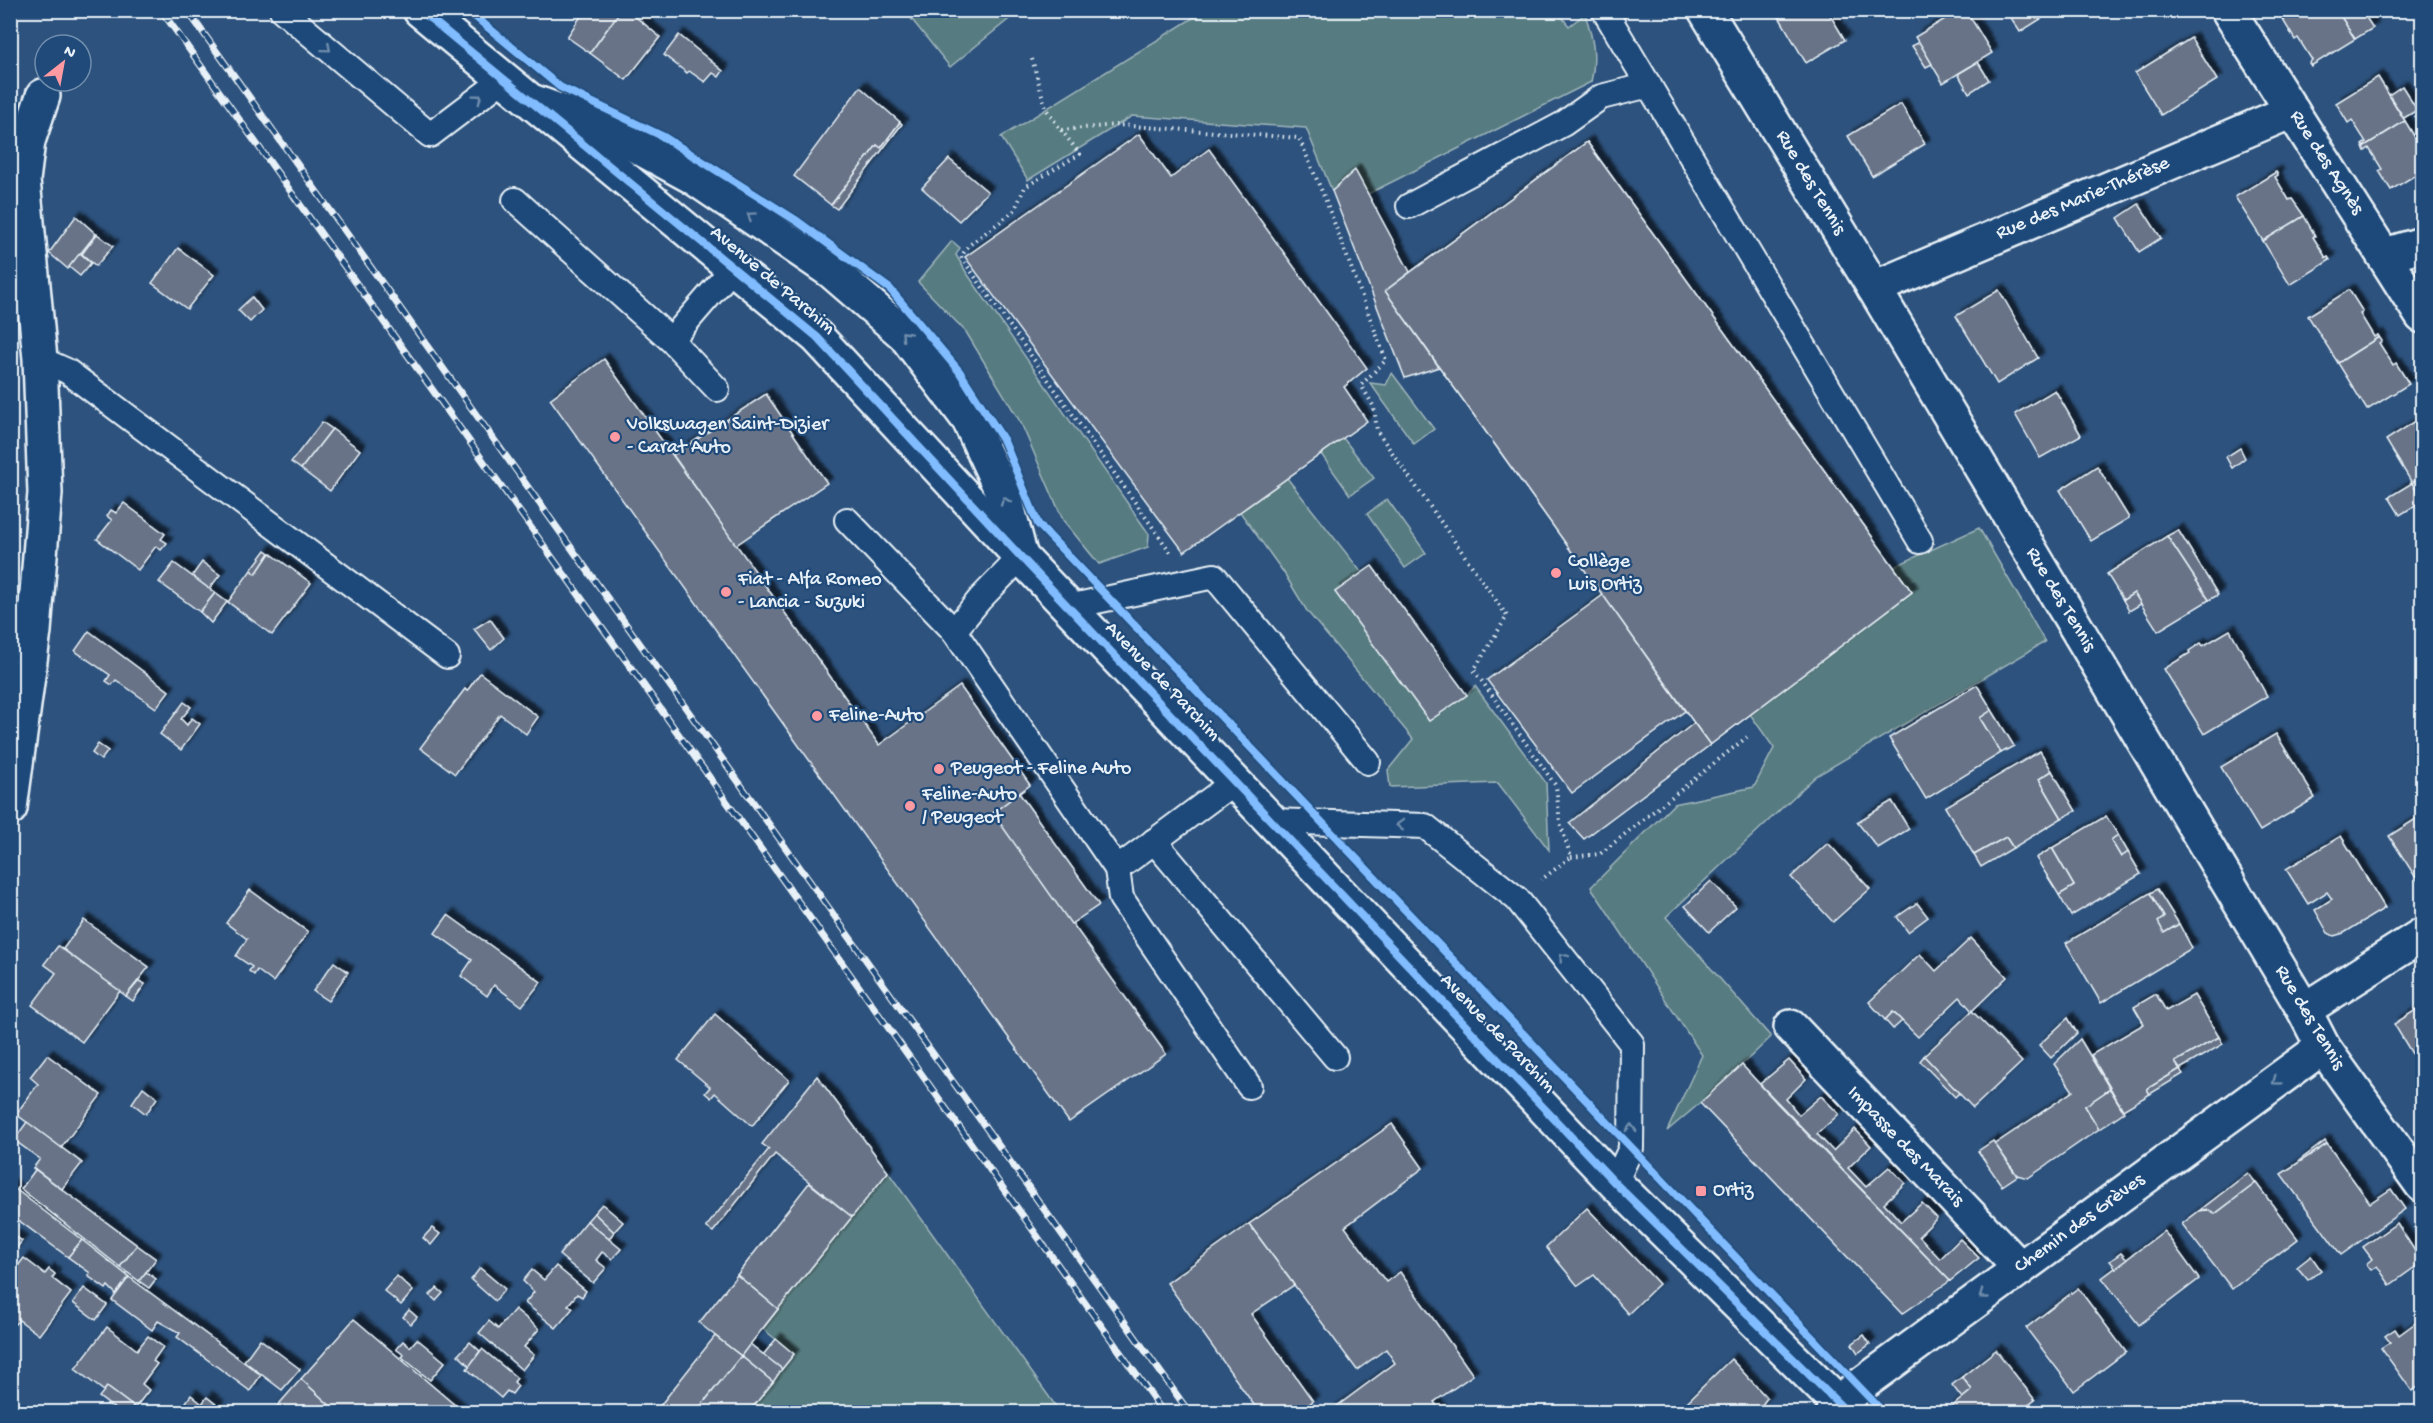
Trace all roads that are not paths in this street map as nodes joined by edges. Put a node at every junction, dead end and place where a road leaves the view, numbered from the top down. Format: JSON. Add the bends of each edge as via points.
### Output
{"nodes":[{"id":1,"x":282,"y":10,"type":"edge"},
{"id":2,"x":420,"y":10,"type":"edge"},
{"id":3,"x":1604,"y":10,"type":"edge"},
{"id":4,"x":1705,"y":10,"type":"edge"},
{"id":5,"x":2228,"y":10,"type":"edge"},
{"id":6,"x":504,"y":79,"type":"junction"},
{"id":7,"x":1649,"y":85,"type":"junction"},
{"id":8,"x":43,"y":96,"type":"dead end"},
{"id":9,"x":531,"y":101,"type":"junction"},
{"id":10,"x":2292,"y":111,"type":"junction"},
{"id":11,"x":515,"y":200,"type":"dead end"},
{"id":12,"x":1409,"y":206,"type":"dead end"},
{"id":13,"x":2422,"y":244,"type":"edge"},
{"id":14,"x":2385,"y":255,"type":"junction"},
{"id":15,"x":733,"y":268,"type":"junction"},
{"id":16,"x":1874,"y":288,"type":"junction"},
{"id":17,"x":2422,"y":316,"type":"edge"},
{"id":18,"x":671,"y":340,"type":"junction"},
{"id":19,"x":40,"y":359,"type":"junction"},
{"id":20,"x":717,"y":388,"type":"dead end"},
{"id":21,"x":847,"y":520,"type":"dead end"},
{"id":22,"x":1920,"y":541,"type":"dead end"},
{"id":23,"x":1021,"y":557,"type":"junction"},
{"id":24,"x":1068,"y":607,"type":"junction"},
{"id":25,"x":954,"y":631,"type":"junction"},
{"id":26,"x":447,"y":656,"type":"dead end"},
{"id":27,"x":1368,"y":762,"type":"dead end"},
{"id":28,"x":1234,"y":782,"type":"junction"},
{"id":29,"x":10,"y":808,"type":"edge"},
{"id":30,"x":1271,"y":821,"type":"junction"},
{"id":31,"x":1154,"y":841,"type":"junction"},
{"id":32,"x":1117,"y":869,"type":"junction"},
{"id":33,"x":2422,"y":935,"type":"edge"},
{"id":34,"x":2304,"y":1010,"type":"junction"},
{"id":35,"x":1791,"y":1026,"type":"dead end"},
{"id":36,"x":2323,"y":1047,"type":"junction"},
{"id":37,"x":1335,"y":1058,"type":"dead end"},
{"id":38,"x":1250,"y":1086,"type":"dead end"},
{"id":39,"x":1615,"y":1183,"type":"junction"},
{"id":40,"x":2422,"y":1185,"type":"edge"},
{"id":41,"x":2020,"y":1268,"type":"junction"},
{"id":42,"x":1840,"y":1410,"type":"edge"}],
"edges":[{"from":1,"to":6,"type":"lane","one_way":true,"via":[[430,135]]},
{"from":2,"to":6,"type":"street","name":"Avenue de Parchim"},
{"from":3,"to":7,"type":"lane"},
{"from":4,"to":16,"type":"street","name":"Rue des Tennis"},
{"from":5,"to":10,"type":"street","name":"Rue des Agnès"},
{"from":6,"to":9,"type":"street","name":"Avenue de Parchim"},
{"from":7,"to":12,"type":"lane","via":[[1601,97],[1563,124]]},
{"from":7,"to":22,"type":"lane"},
{"from":8,"to":19,"type":"street","via":[[28,141],[23,180]]},
{"from":9,"to":15,"type":"street","name":"Avenue de Parchim"},
{"from":23,"to":9,"type":"street","one_way":true,"via":[[1005,498],[969,420],[905,335],[831,271],[693,177],[600,126]]},
{"from":10,"to":14,"type":"street","name":"Rue des Agnès"},
{"from":10,"to":16,"type":"street","name":"Rue des Marie-Thérèse"},
{"from":11,"to":18,"type":"lane"},
{"from":13,"to":14,"type":"street"},
{"from":14,"to":17,"type":"street","name":"Rue des Agnès"},
{"from":15,"to":18,"type":"lane"},
{"from":15,"to":23,"type":"street","name":"Avenue de Parchim","via":[[817,337]]},
{"from":16,"to":34,"type":"street","name":"Rue des Tennis"},
{"from":18,"to":20,"type":"lane"},
{"from":19,"to":26,"type":"lane","via":[[67,371]]},
{"from":19,"to":29,"type":"street","via":[[45,493],[34,631]]},
{"from":21,"to":25,"type":"lane"},
{"from":23,"to":24,"type":"street","name":"Avenue de Parchim"},
{"from":23,"to":25,"type":"lane"},
{"from":24,"to":27,"type":"lane","via":[[1214,576]]},
{"from":24,"to":28,"type":"street","name":"Avenue de Parchim"},
{"from":25,"to":32,"type":"lane"},
{"from":28,"to":30,"type":"street","name":"Avenue de Parchim"},
{"from":28,"to":31,"type":"lane"},
{"from":30,"to":39,"type":"street","name":"Avenue de Parchim"},
{"from":39,"to":30,"type":"lane","one_way":true,"via":[[1631,1148],[1632,1044],[1517,899],[1425,826]]},
{"from":31,"to":32,"type":"lane"},
{"from":31,"to":37,"type":"lane"},
{"from":32,"to":38,"type":"lane","via":[[1121,898]]},
{"from":33,"to":34,"type":"street"},
{"from":34,"to":36,"type":"street","name":"Rue des Tennis"},
{"from":35,"to":41,"type":"street","name":"Impasse des Marais"},
{"from":36,"to":40,"type":"street","name":"Rue des Tennis"},
{"from":36,"to":41,"type":"street","name":"Chemin des Grèves","one_way":true},
{"from":39,"to":42,"type":"street","name":"Avenue de Parchim"},
{"from":41,"to":42,"type":"street","name":"Chemin des Grèves","one_way":true,"via":[[1858,1387]]}]}
